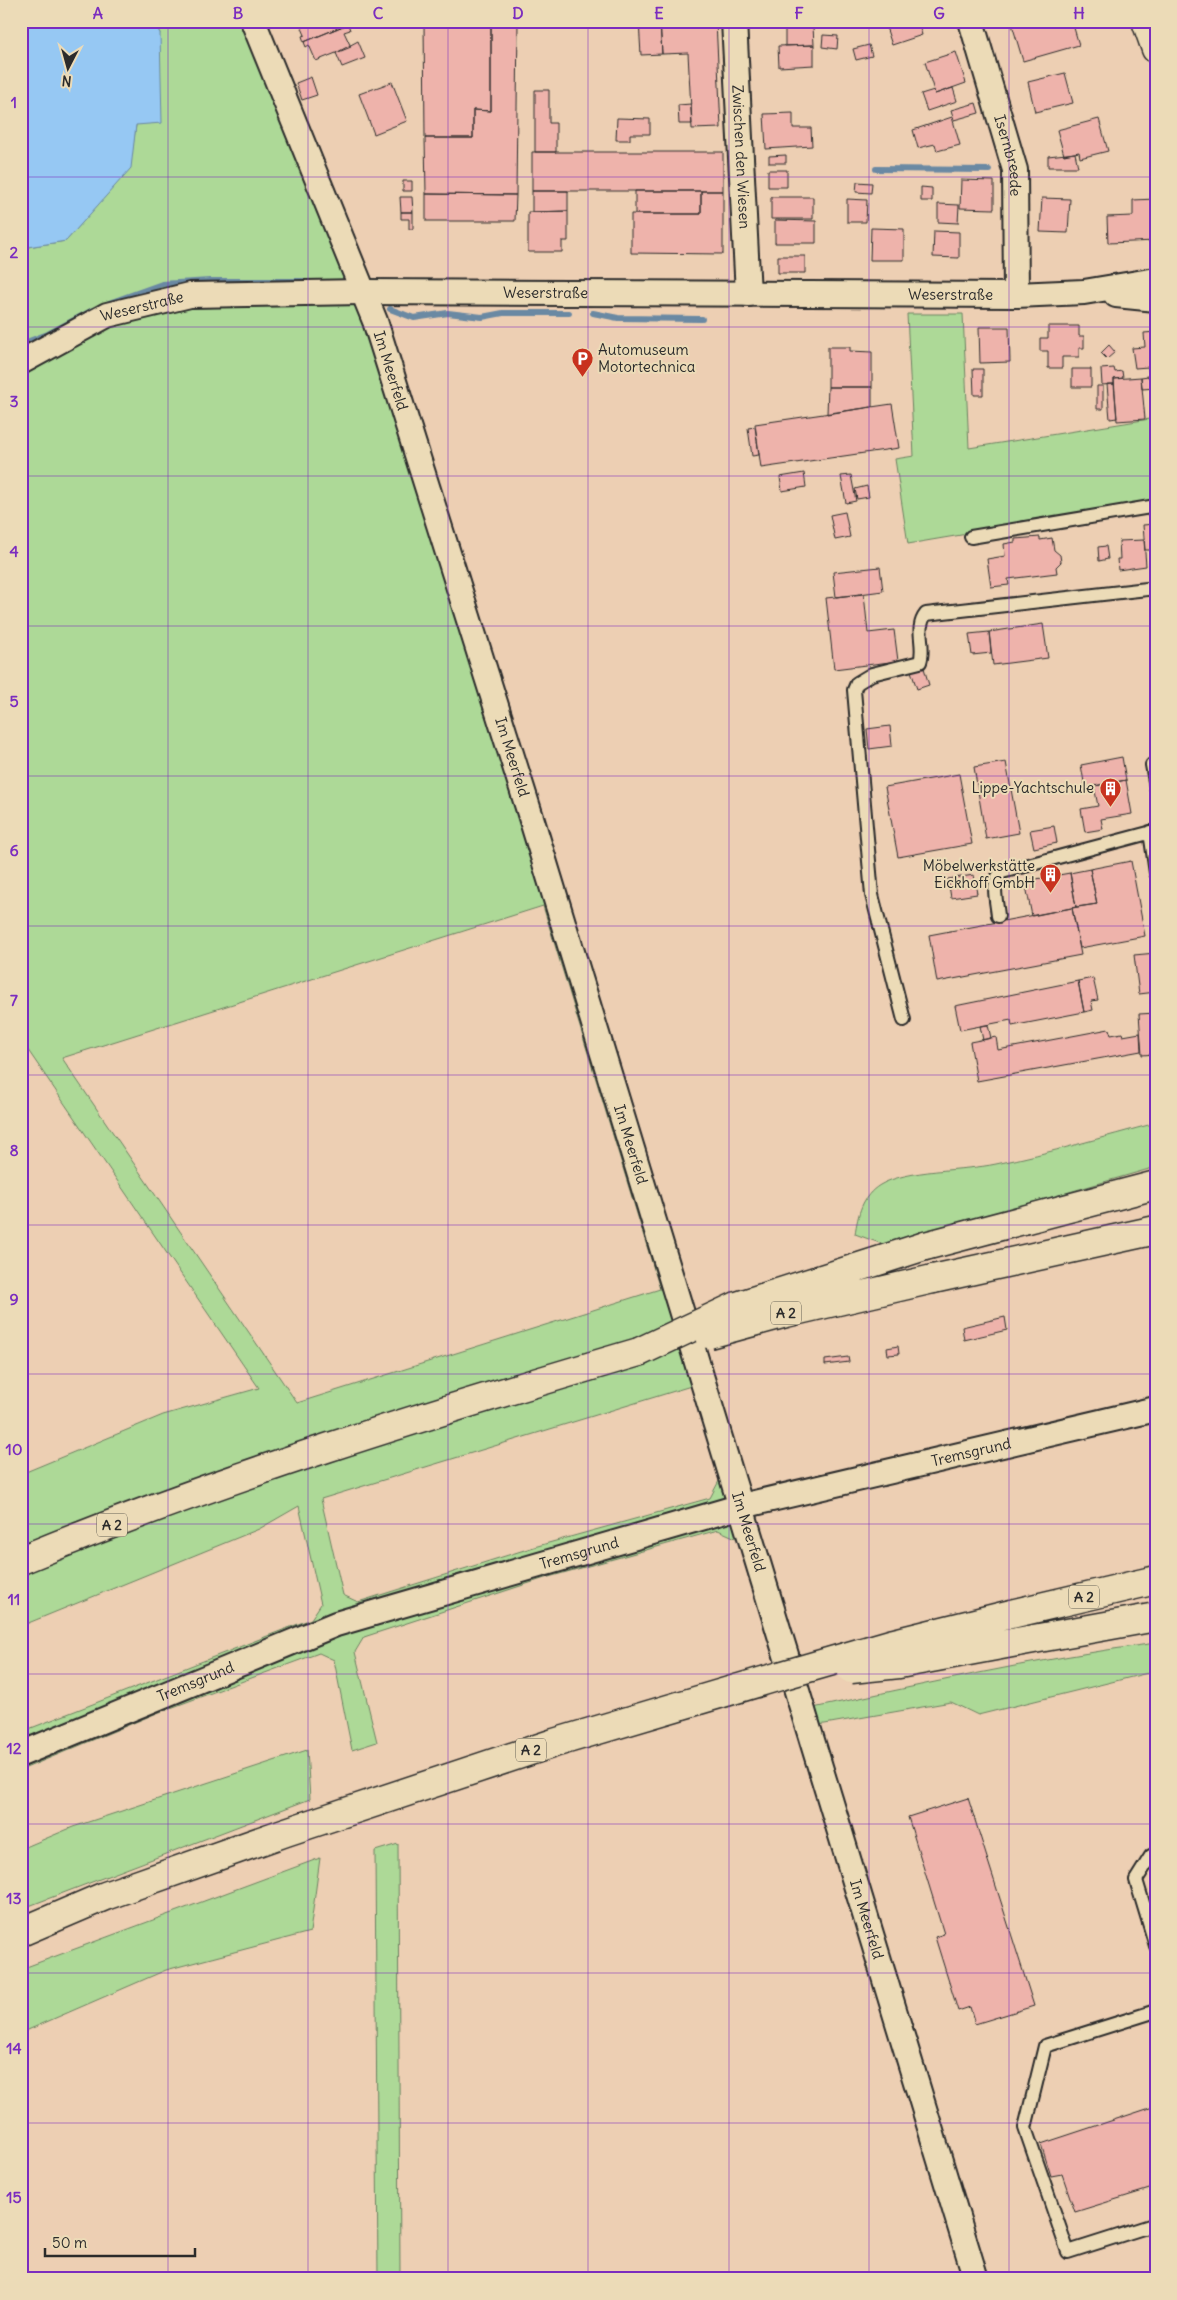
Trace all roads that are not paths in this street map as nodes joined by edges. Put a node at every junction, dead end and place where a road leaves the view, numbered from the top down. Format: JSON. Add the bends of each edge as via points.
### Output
{"nodes":[{"id":1,"x":253,"y":21,"type":"edge"},
{"id":2,"x":734,"y":21,"type":"edge"},
{"id":3,"x":971,"y":21,"type":"edge"},
{"id":4,"x":1146,"y":21,"type":"edge"},
{"id":5,"x":1156,"y":49,"type":"edge"},
{"id":6,"x":1156,"y":280,"type":"edge"},
{"id":7,"x":362,"y":292,"type":"junction"},
{"id":8,"x":1084,"y":292,"type":"junction"},
{"id":9,"x":748,"y":294,"type":"junction"},
{"id":10,"x":1016,"y":295,"type":"junction"},
{"id":11,"x":1156,"y":299,"type":"edge"},
{"id":12,"x":21,"y":362,"type":"edge"},
{"id":13,"x":1156,"y":506,"type":"edge"},
{"id":14,"x":970,"y":537,"type":"dead end"},
{"id":15,"x":1156,"y":588,"type":"edge"},
{"id":16,"x":1152,"y":766,"type":"dead end"},
{"id":17,"x":1156,"y":787,"type":"edge"},
{"id":18,"x":1153,"y":832,"type":"edge"},
{"id":19,"x":1156,"y":873,"type":"edge"},
{"id":20,"x":998,"y":916,"type":"dead end"},
{"id":21,"x":904,"y":1020,"type":"dead end"},
{"id":22,"x":1156,"y":1185,"type":"edge"},
{"id":23,"x":1156,"y":1230,"type":"edge"},
{"id":24,"x":639,"y":1352,"type":"junction"},
{"id":25,"x":1156,"y":1409,"type":"edge"},
{"id":26,"x":742,"y":1506,"type":"junction"},
{"id":27,"x":21,"y":1560,"type":"edge"},
{"id":28,"x":1156,"y":1580,"type":"edge"},
{"id":29,"x":1156,"y":1617,"type":"edge"},
{"id":30,"x":780,"y":1676,"type":"junction"},
{"id":31,"x":21,"y":1754,"type":"edge"},
{"id":32,"x":1156,"y":1854,"type":"edge"},
{"id":33,"x":21,"y":1932,"type":"edge"},
{"id":34,"x":1156,"y":1946,"type":"edge"},
{"id":35,"x":1156,"y":2011,"type":"edge"},
{"id":36,"x":1156,"y":2224,"type":"edge"},
{"id":37,"x":976,"y":2279,"type":"edge"}],
"edges":[{"from":1,"to":7,"type":"street","name":"Im Meerfeld"},
{"from":2,"to":9,"type":"street","name":"Zwischen den Wiesen"},
{"from":3,"to":10,"type":"street","name":"Isernbreede","via":[[1015,170]]},
{"from":4,"to":5,"type":"main road"},
{"from":6,"to":8,"type":"street","name":"Weserstraße"},
{"from":7,"to":9,"type":"street","name":"Weserstraße"},
{"from":7,"to":12,"type":"street","name":"Weserstraße","via":[[190,294],[107,315]]},
{"from":7,"to":26,"type":"street","name":"Im Meerfeld","via":[[375,321],[530,814]]},
{"from":8,"to":10,"type":"street","name":"Weserstraße"},
{"from":8,"to":11,"type":"street","name":"Weserstraße"},
{"from":9,"to":10,"type":"street","name":"Weserstraße"},
{"from":13,"to":14,"type":"lane"},
{"from":15,"to":21,"type":"lane","via":[[926,614],[920,627],[920,662],[872,674],[857,683],[854,690],[872,895]]},
{"from":16,"to":17,"type":"lane"},
{"from":18,"to":19,"type":"lane"},
{"from":18,"to":20,"type":"lane","via":[[1002,872],[996,882]]},
{"from":22,"to":24,"type":"main road","bridge":true,"via":[[924,1246],[737,1306]]},
{"from":23,"to":24,"type":"main road","number":"A 2","bridge":true,"via":[[786,1313]]},
{"from":24,"to":27,"type":"main road","number":"A 2","via":[[379,1431],[203,1491]]},
{"from":25,"to":26,"type":"street","name":"Tremsgrund"},
{"from":26,"to":31,"type":"street","name":"Tremsgrund","via":[[336,1624]]},
{"from":26,"to":37,"type":"street","name":"Im Meerfeld"},
{"from":28,"to":30,"type":"main road","number":"A 2","bridge":true,"via":[[894,1643]]},
{"from":29,"to":30,"type":"main road","bridge":true,"via":[[899,1664]]},
{"from":30,"to":33,"type":"main road","number":"A 2","via":[[554,1742],[286,1832],[106,1896]]},
{"from":32,"to":34,"type":"lane","via":[[1151,1856],[1136,1880]]},
{"from":35,"to":36,"type":"lane","via":[[1045,2046],[1025,2128],[1068,2252]]}]}
